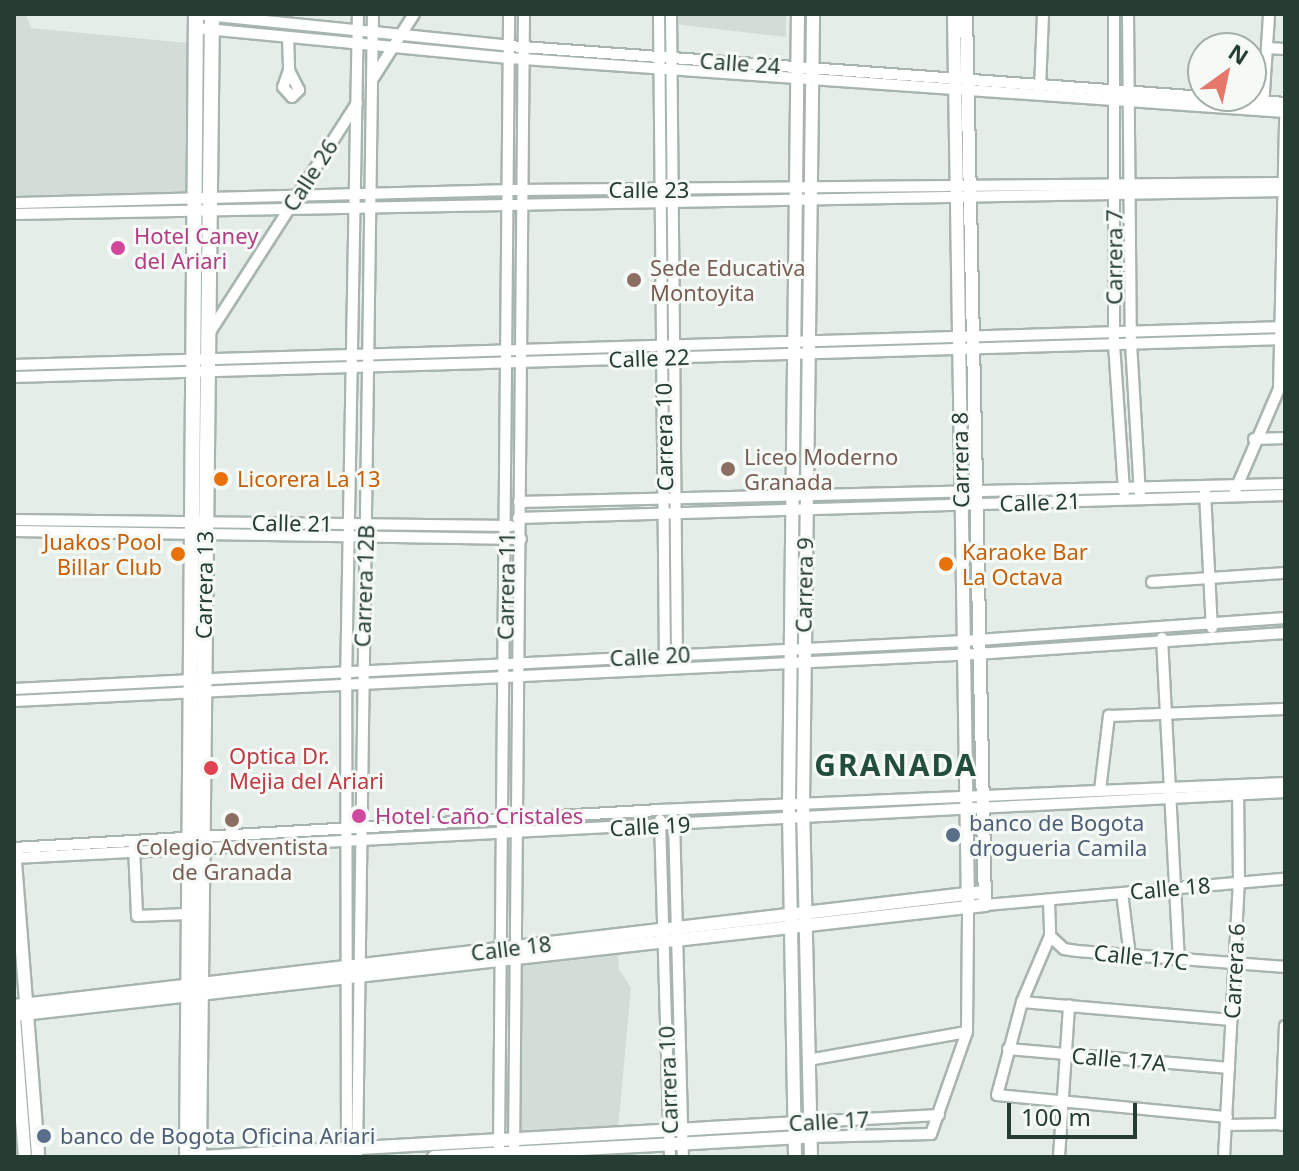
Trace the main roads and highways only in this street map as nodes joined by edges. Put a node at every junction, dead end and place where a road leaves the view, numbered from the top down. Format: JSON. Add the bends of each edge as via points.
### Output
{"nodes":[{"id":1,"x":196,"y":19,"type":"edge"},
{"id":2,"x":212,"y":20,"type":"edge"},
{"id":3,"x":202,"y":204,"type":"junction"},
{"id":4,"x":200,"y":366,"type":"junction"},
{"id":5,"x":195,"y":843,"type":"junction"},
{"id":6,"x":194,"y":990,"type":"junction"},
{"id":7,"x":187,"y":1157,"type":"edge"},
{"id":8,"x":201,"y":1157,"type":"edge"}],
"edges":[{"from":1,"to":3,"type":"main road","name":"Carrera 13"},
{"from":2,"to":3,"type":"main road","name":"Carrera 13"},
{"from":3,"to":4,"type":"main road","name":"Carrera 13"},
{"from":3,"to":4,"type":"main road","name":"Carrera 13","via":[[207,336]]},
{"from":4,"to":5,"type":"main road","name":"Carrera 13"},
{"from":5,"to":6,"type":"main road","name":"Carrera 13"},
{"from":5,"to":6,"type":"main road","name":"Carrera 13","via":[[188,914]]},
{"from":6,"to":7,"type":"main road","name":"Carrera 13"},
{"from":6,"to":8,"type":"main road","name":"Carrera 13"}]}
